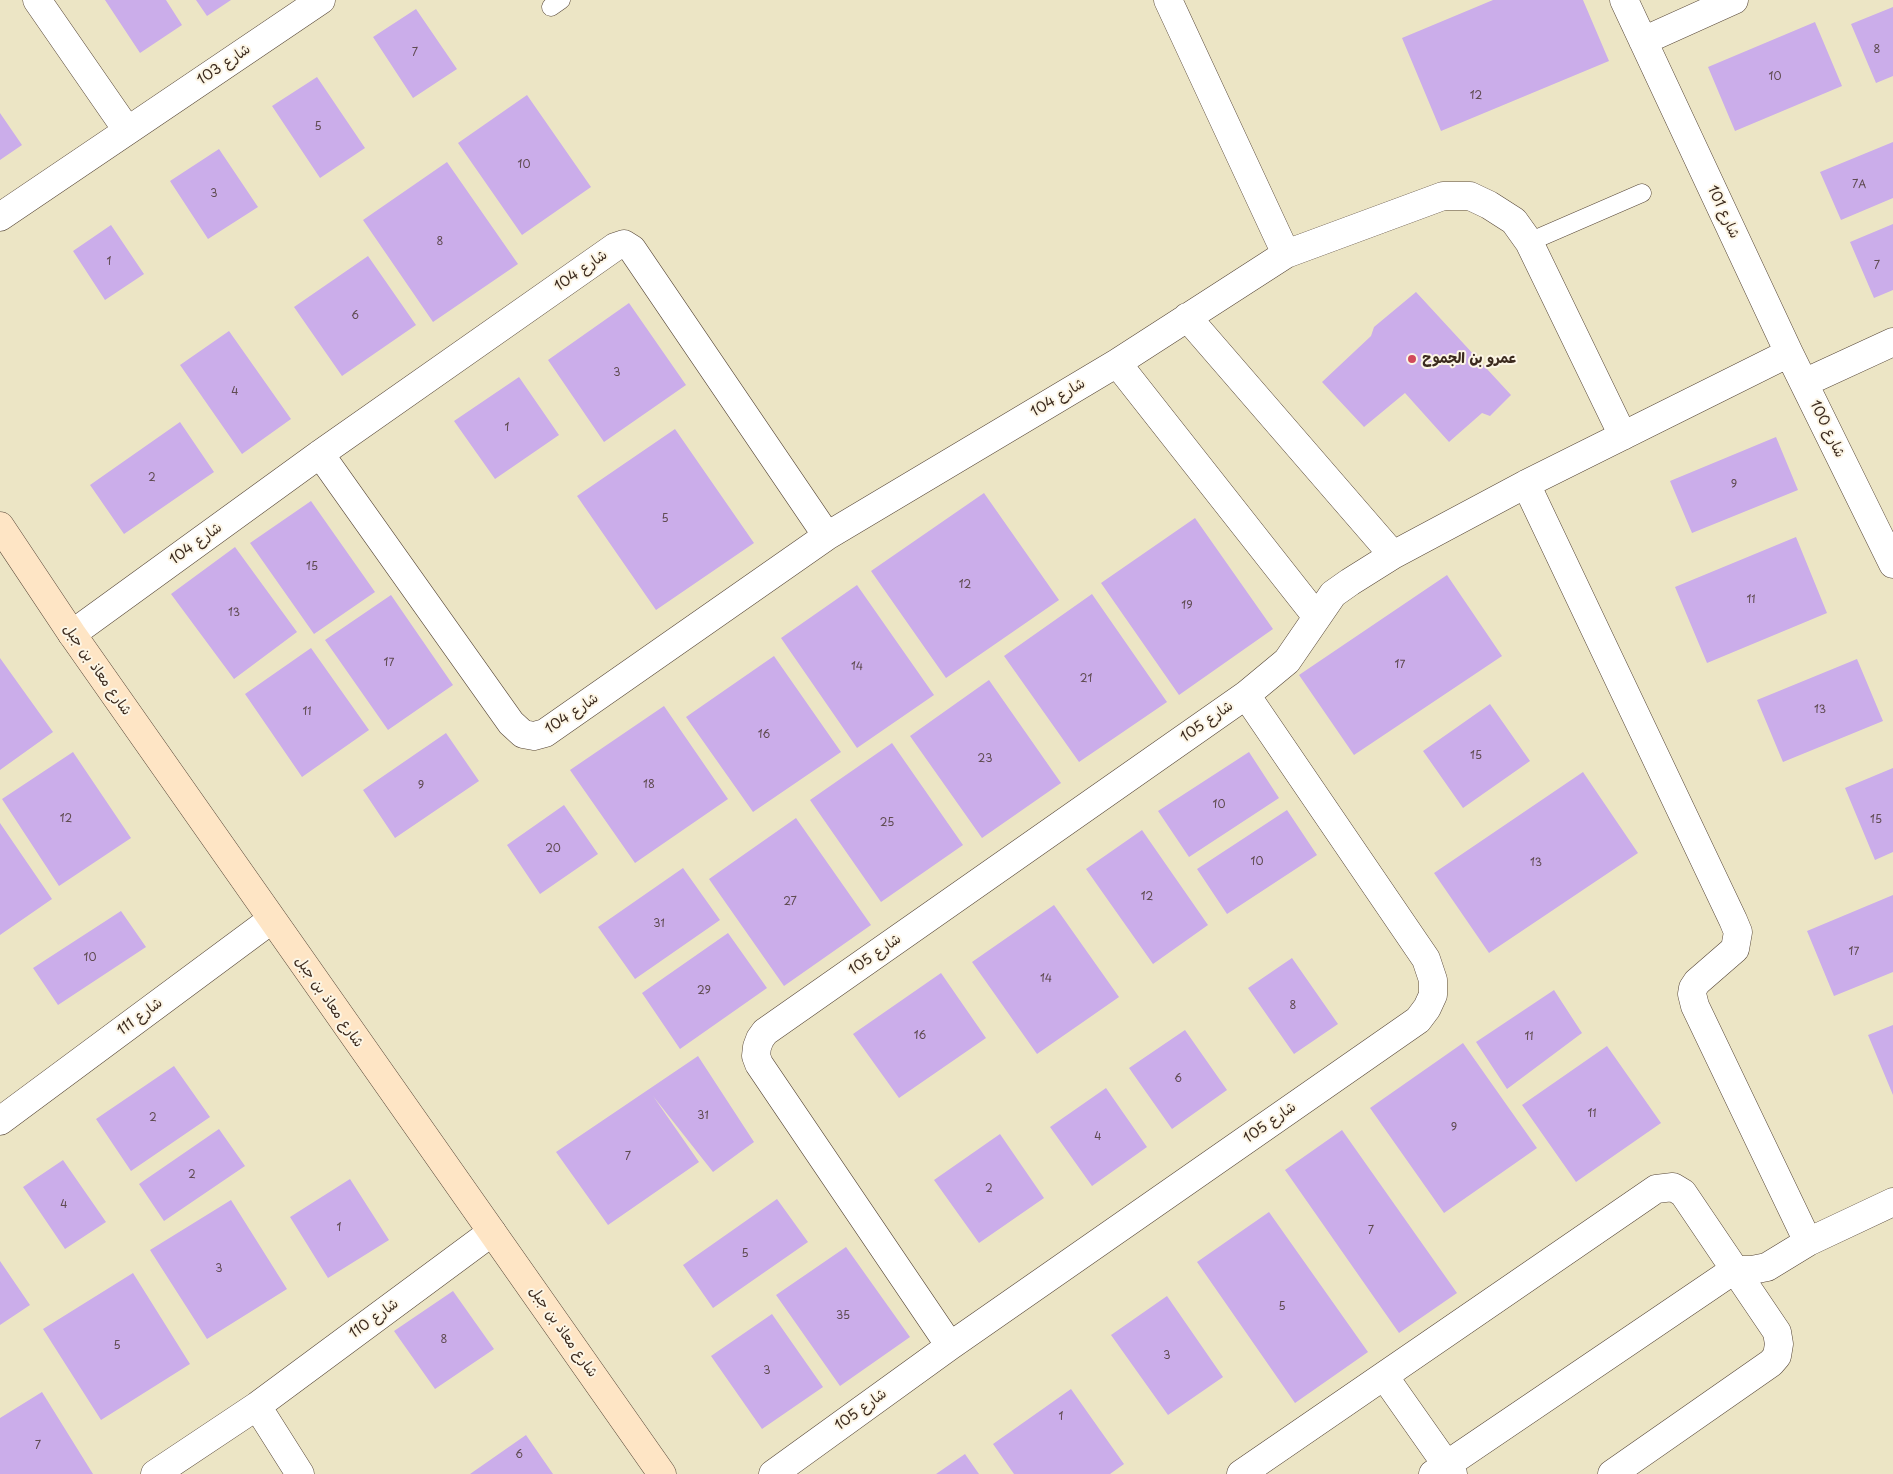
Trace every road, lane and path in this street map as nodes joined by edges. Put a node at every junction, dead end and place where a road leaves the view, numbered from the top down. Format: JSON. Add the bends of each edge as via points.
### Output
{"nodes":[{"id":1,"x":37,"y":0,"type":"edge"},
{"id":2,"x":320,"y":0,"type":"edge"},
{"id":3,"x":1168,"y":0,"type":"edge"},
{"id":4,"x":1624,"y":0,"type":"edge"},
{"id":5,"x":1734,"y":0,"type":"edge"},
{"id":6,"x":1643,"y":41,"type":"junction"},
{"id":7,"x":127,"y":130,"type":"junction"},
{"id":8,"x":1642,"y":193,"type":"dead end"},
{"id":9,"x":0,"y":217,"type":"edge"},
{"id":10,"x":1529,"y":242,"type":"junction"},
{"id":11,"x":1286,"y":254,"type":"junction"},
{"id":12,"x":1187,"y":318,"type":"junction"},
{"id":13,"x":1893,"y":342,"type":"edge"},
{"id":14,"x":1789,"y":353,"type":"junction"},
{"id":15,"x":1117,"y":362,"type":"junction"},
{"id":16,"x":1804,"y":383,"type":"junction"},
{"id":17,"x":1622,"y":436,"type":"junction"},
{"id":18,"x":320,"y":454,"type":"junction"},
{"id":19,"x":1526,"y":484,"type":"junction"},
{"id":20,"x":0,"y":526,"type":"edge"},
{"id":21,"x":827,"y":536,"type":"junction"},
{"id":22,"x":1393,"y":555,"type":"junction"},
{"id":23,"x":1893,"y":564,"type":"edge"},
{"id":24,"x":1317,"y":616,"type":"junction"},
{"id":25,"x":72,"y":634,"type":"junction"},
{"id":26,"x":1246,"y":695,"type":"junction"},
{"id":27,"x":271,"y":920,"type":"junction"},
{"id":28,"x":3,"y":1111,"type":"edge"},
{"id":29,"x":1893,"y":1202,"type":"edge"},
{"id":30,"x":492,"y":1232,"type":"junction"},
{"id":31,"x":1808,"y":1242,"type":"junction"},
{"id":32,"x":1734,"y":1270,"type":"junction"},
{"id":33,"x":950,"y":1346,"type":"junction"},
{"id":34,"x":1384,"y":1376,"type":"junction"},
{"id":35,"x":256,"y":1406,"type":"junction"},
{"id":36,"x":1444,"y":1471,"type":"edge"},
{"id":37,"x":155,"y":1474,"type":"edge"},
{"id":38,"x":300,"y":1474,"type":"edge"},
{"id":39,"x":662,"y":1474,"type":"edge"},
{"id":40,"x":772,"y":1474,"type":"edge"},
{"id":41,"x":1241,"y":1474,"type":"edge"},
{"id":42,"x":1612,"y":1474,"type":"edge"}],
"edges":[{"from":1,"to":7,"type":"street"},
{"from":2,"to":7,"type":"street","name":"شارع 103"},
{"from":3,"to":11,"type":"street"},
{"from":4,"to":6,"type":"street","name":"شارع 101"},
{"from":5,"to":6,"type":"street"},
{"from":6,"to":14,"type":"street","name":"شارع 101"},
{"from":7,"to":9,"type":"street","name":"شارع 103"},
{"from":8,"to":10,"type":"lane"},
{"from":10,"to":11,"type":"street","name":"شارع 104","via":[[1514,221],[1489,205],[1470,196],[1443,196]]},
{"from":10,"to":17,"type":"street","name":"شارع 104"},
{"from":11,"to":12,"type":"street","name":"شارع 104"},
{"from":12,"to":15,"type":"street","name":"شارع 104"},
{"from":12,"to":22,"type":"street"},
{"from":13,"to":16,"type":"street"},
{"from":14,"to":16,"type":"street","name":"شارع 101"},
{"from":14,"to":17,"type":"street"},
{"from":15,"to":21,"type":"street","name":"شارع 104"},
{"from":15,"to":24,"type":"street"},
{"from":16,"to":23,"type":"street","name":"شارع 100"},
{"from":17,"to":19,"type":"street"},
{"from":18,"to":21,"type":"street","name":"شارع 104","via":[[512,723],[523,734],[534,736],[545,733]]},
{"from":18,"to":21,"type":"street","name":"شارع 104","via":[[624,244],[632,248]]},
{"from":18,"to":25,"type":"street","name":"شارع 104"},
{"from":19,"to":22,"type":"street"},
{"from":19,"to":31,"type":"street","via":[[1738,932],[1735,949],[1697,982],[1692,994]]},
{"from":20,"to":25,"type":"street","name":"شارع معاذ بن جبل"},
{"from":22,"to":24,"type":"street","via":[[1333,594]]},
{"from":24,"to":26,"type":"street","via":[[1287,661]]},
{"from":25,"to":27,"type":"street","name":"شارع معاذ بن جبل"},
{"from":26,"to":33,"type":"street","name":"شارع 105","via":[[1426,959],[1433,980],[1433,995],[1428,1008],[1418,1020]]},
{"from":26,"to":33,"type":"street","name":"شارع 105","via":[[765,1032],[760,1039],[756,1056],[759,1064]]},
{"from":27,"to":28,"type":"street","name":"شارع 111"},
{"from":27,"to":30,"type":"street","name":"شارع معاذ بن جبل"},
{"from":29,"to":31,"type":"street"},
{"from":30,"to":35,"type":"street","name":"شارع 110"},
{"from":30,"to":39,"type":"street","name":"شارع معاذ بن جبل"},
{"from":31,"to":32,"type":"street","via":[[1767,1267]]},
{"from":32,"to":34,"type":"street","via":[[1683,1193],[1673,1187],[1662,1187]]},
{"from":32,"to":36,"type":"street"},
{"from":32,"to":42,"type":"street","via":[[1777,1332],[1780,1344],[1777,1356]]},
{"from":33,"to":40,"type":"street","name":"شارع 105"},
{"from":34,"to":36,"type":"street"},
{"from":34,"to":41,"type":"street"},
{"from":35,"to":37,"type":"street","name":"شارع 110"},
{"from":35,"to":38,"type":"street"}]}
